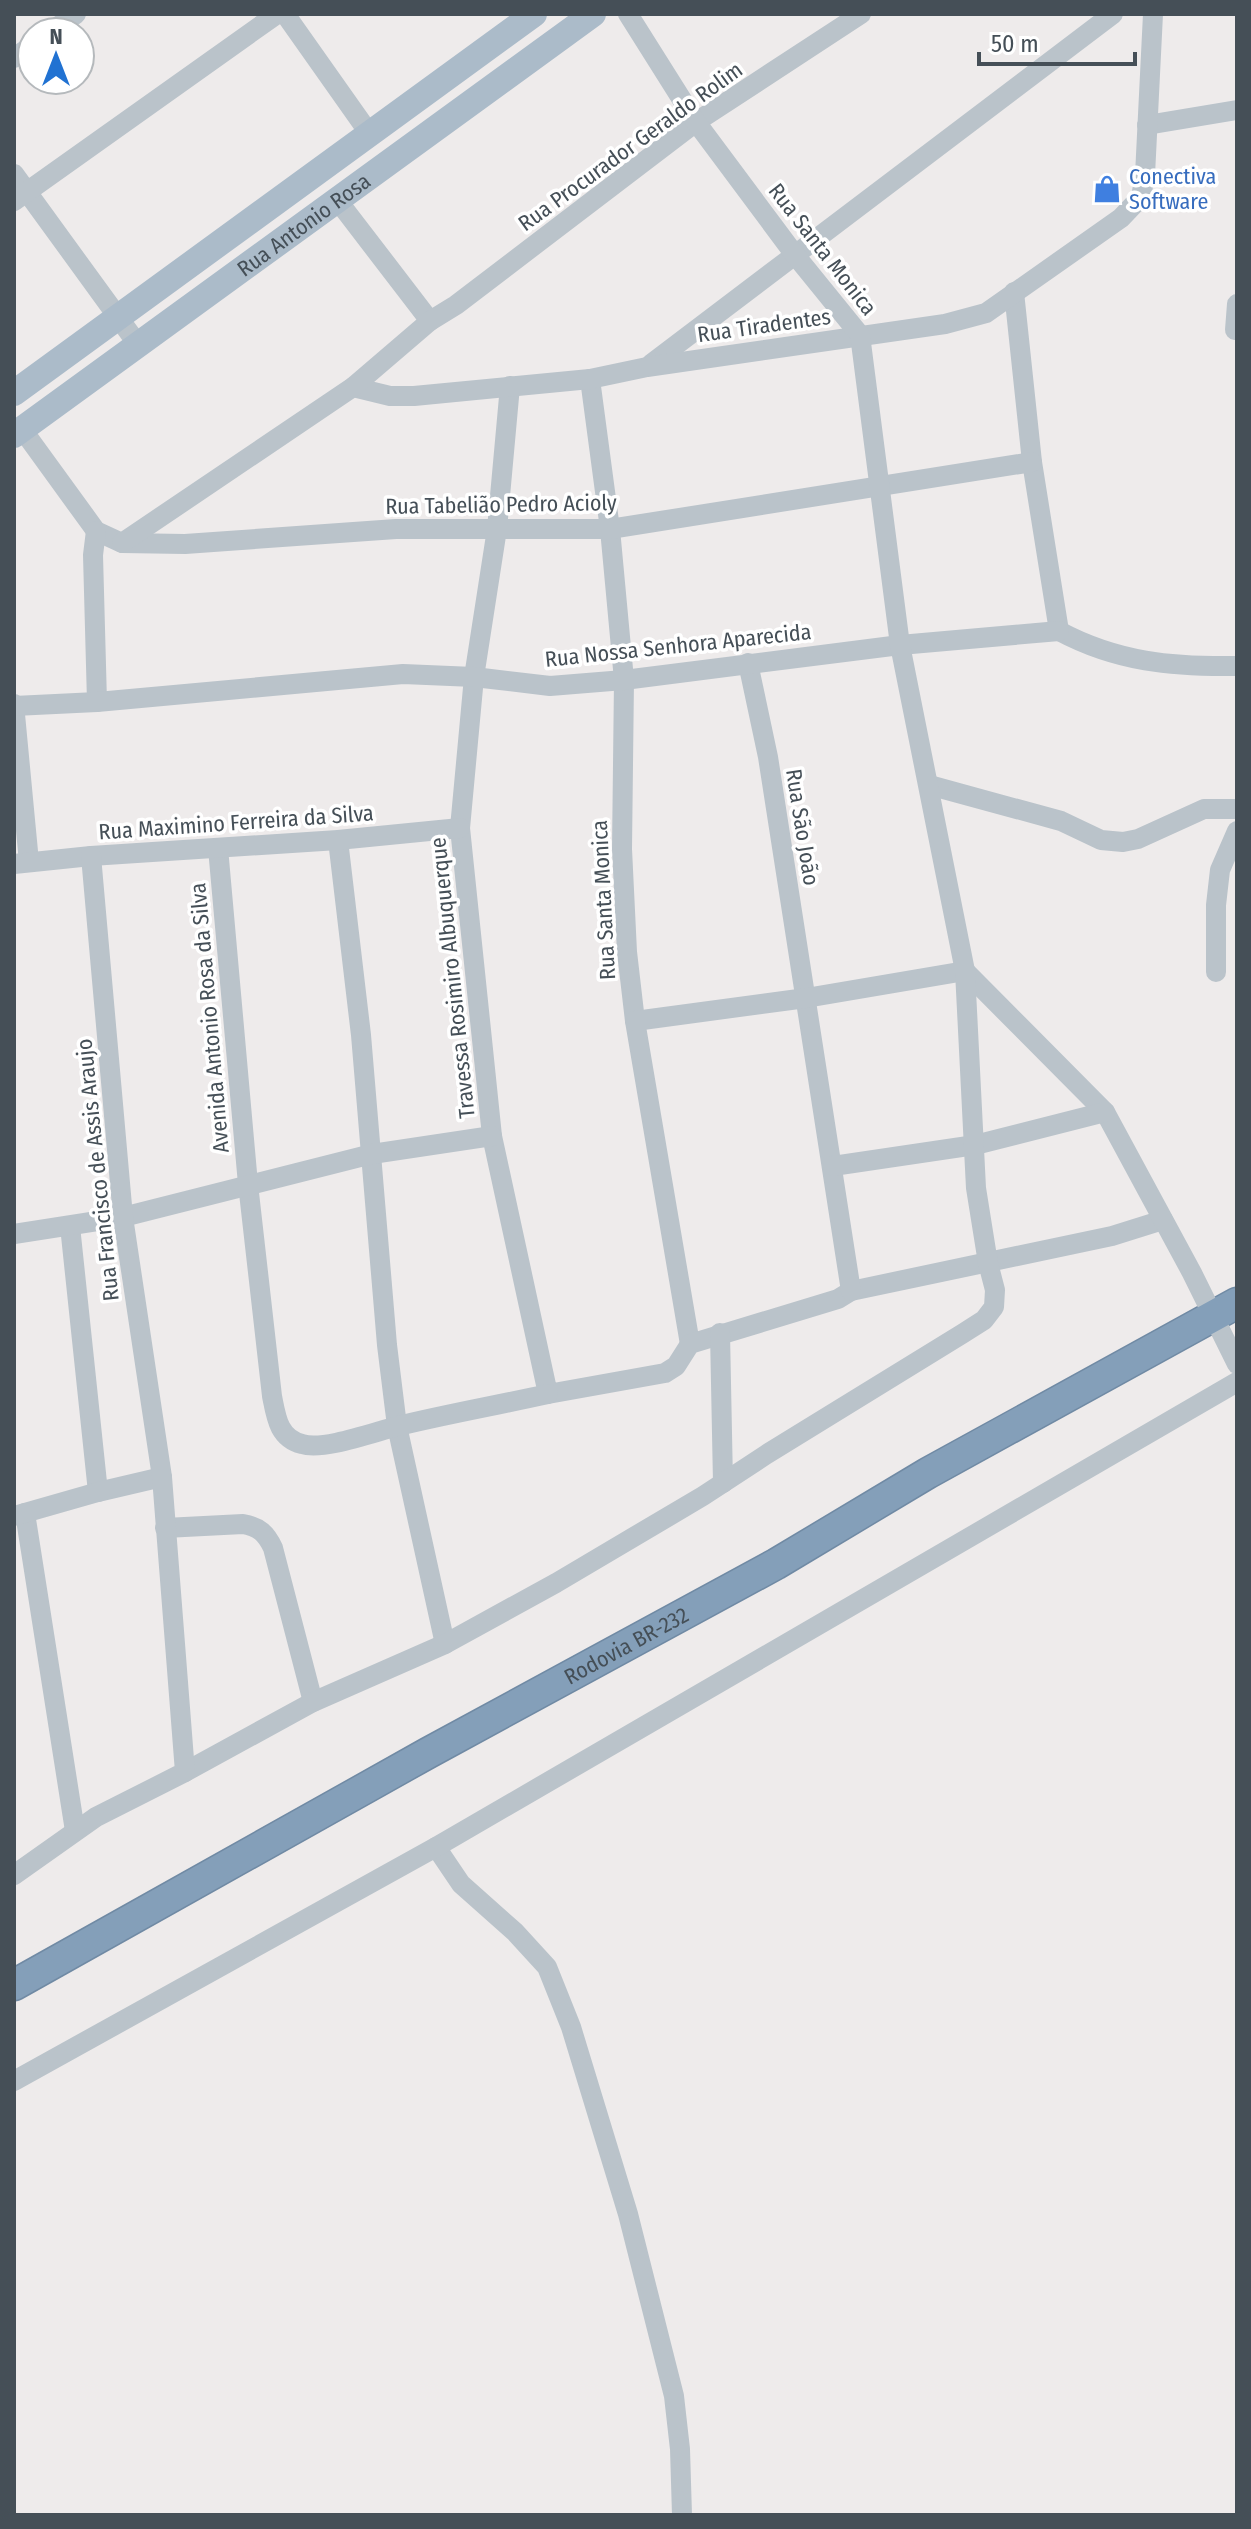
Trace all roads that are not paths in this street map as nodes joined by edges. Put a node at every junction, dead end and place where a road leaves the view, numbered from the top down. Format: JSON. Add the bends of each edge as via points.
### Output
{"nodes":[{"id":1,"x":277,"y":14,"type":"edge"},
{"id":2,"x":285,"y":14,"type":"edge"},
{"id":3,"x":534,"y":14,"type":"edge"},
{"id":4,"x":593,"y":14,"type":"edge"},
{"id":5,"x":628,"y":14,"type":"edge"},
{"id":6,"x":861,"y":14,"type":"edge"},
{"id":7,"x":1113,"y":14,"type":"edge"},
{"id":8,"x":1153,"y":14,"type":"edge"},
{"id":9,"x":1237,"y":110,"type":"edge"},
{"id":10,"x":696,"y":122,"type":"junction"},
{"id":11,"x":1147,"y":125,"type":"junction"},
{"id":12,"x":369,"y":133,"type":"junction"},
{"id":13,"x":14,"y":174,"type":"edge"},
{"id":14,"x":20,"y":197,"type":"edge"},
{"id":15,"x":338,"y":201,"type":"junction"},
{"id":16,"x":795,"y":255,"type":"junction"},
{"id":17,"x":1014,"y":292,"type":"junction"},
{"id":18,"x":1237,"y":304,"type":"edge"},
{"id":19,"x":120,"y":316,"type":"junction"},
{"id":20,"x":430,"y":321,"type":"junction"},
{"id":21,"x":1235,"y":330,"type":"dead end"},
{"id":22,"x":860,"y":335,"type":"junction"},
{"id":23,"x":139,"y":346,"type":"junction"},
{"id":24,"x":647,"y":367,"type":"junction"},
{"id":25,"x":590,"y":379,"type":"junction"},
{"id":26,"x":510,"y":386,"type":"junction"},
{"id":27,"x":353,"y":387,"type":"junction"},
{"id":28,"x":14,"y":393,"type":"edge"},
{"id":29,"x":18,"y":432,"type":"edge"},
{"id":30,"x":1032,"y":462,"type":"junction"},
{"id":31,"x":880,"y":486,"type":"junction"},
{"id":32,"x":497,"y":529,"type":"junction"},
{"id":33,"x":610,"y":529,"type":"junction"},
{"id":34,"x":96,"y":531,"type":"junction"},
{"id":35,"x":122,"y":543,"type":"junction"},
{"id":36,"x":1059,"y":631,"type":"junction"},
{"id":37,"x":900,"y":645,"type":"junction"},
{"id":38,"x":748,"y":663,"type":"junction"},
{"id":39,"x":1237,"y":666,"type":"edge"},
{"id":40,"x":474,"y":677,"type":"junction"},
{"id":41,"x":624,"y":680,"type":"junction"},
{"id":42,"x":97,"y":702,"type":"junction"},
{"id":43,"x":15,"y":705,"type":"edge"},
{"id":44,"x":929,"y":785,"type":"junction"},
{"id":45,"x":1237,"y":809,"type":"edge"},
{"id":46,"x":460,"y":828,"type":"junction"},
{"id":47,"x":1237,"y":831,"type":"edge"},
{"id":48,"x":338,"y":840,"type":"junction"},
{"id":49,"x":218,"y":848,"type":"junction"},
{"id":50,"x":91,"y":856,"type":"junction"},
{"id":51,"x":22,"y":863,"type":"edge"},
{"id":52,"x":965,"y":971,"type":"junction"},
{"id":53,"x":1216,"y":972,"type":"dead end"},
{"id":54,"x":806,"y":998,"type":"junction"},
{"id":55,"x":635,"y":1021,"type":"junction"},
{"id":56,"x":1105,"y":1112,"type":"junction"},
{"id":57,"x":492,"y":1136,"type":"junction"},
{"id":58,"x":975,"y":1145,"type":"junction"},
{"id":59,"x":372,"y":1154,"type":"junction"},
{"id":60,"x":833,"y":1166,"type":"junction"},
{"id":61,"x":248,"y":1184,"type":"junction"},
{"id":62,"x":123,"y":1217,"type":"junction"},
{"id":63,"x":1163,"y":1220,"type":"junction"},
{"id":64,"x":70,"y":1226,"type":"junction"},
{"id":65,"x":14,"y":1234,"type":"edge"},
{"id":66,"x":988,"y":1263,"type":"junction"},
{"id":67,"x":851,"y":1291,"type":"junction"},
{"id":68,"x":1225,"y":1310,"type":"edge"},
{"id":69,"x":720,"y":1333,"type":"junction"},
{"id":70,"x":690,"y":1344,"type":"junction"},
{"id":71,"x":1237,"y":1364,"type":"edge"},
{"id":72,"x":1237,"y":1382,"type":"edge"},
{"id":73,"x":548,"y":1394,"type":"junction"},
{"id":74,"x":397,"y":1426,"type":"junction"},
{"id":75,"x":162,"y":1477,"type":"junction"},
{"id":76,"x":723,"y":1483,"type":"junction"},
{"id":77,"x":98,"y":1492,"type":"junction"},
{"id":78,"x":19,"y":1515,"type":"edge"},
{"id":79,"x":165,"y":1528,"type":"junction"},
{"id":80,"x":445,"y":1644,"type":"junction"},
{"id":81,"x":313,"y":1702,"type":"junction"},
{"id":82,"x":185,"y":1772,"type":"junction"},
{"id":83,"x":75,"y":1831,"type":"junction"},
{"id":84,"x":436,"y":1847,"type":"junction"},
{"id":85,"x":14,"y":1875,"type":"edge"},
{"id":86,"x":14,"y":1985,"type":"edge"},
{"id":87,"x":14,"y":2081,"type":"edge"},
{"id":88,"x":682,"y":2515,"type":"edge"}],
"edges":[{"from":1,"to":14,"type":"street"},
{"from":2,"to":12,"type":"street"},
{"from":3,"to":12,"type":"main road","name":"Rua Antonio Rosa"},
{"from":4,"to":15,"type":"main road","name":"Rua Antonio Rosa"},
{"from":5,"to":10,"type":"street","name":"Rua Santa Monica"},
{"from":6,"to":10,"type":"street","name":"Rua Procurador Geraldo Rolim"},
{"from":7,"to":16,"type":"street"},
{"from":8,"to":11,"type":"street","name":"Rua Tiradentes"},
{"from":9,"to":11,"type":"street"},
{"from":10,"to":16,"type":"street","name":"Rua Santa Monica"},
{"from":10,"to":20,"type":"street","name":"Rua Procurador Geraldo Rolim"},
{"from":11,"to":17,"type":"street","name":"Rua Tiradentes","via":[[1141,197],[1121,218]]},
{"from":12,"to":19,"type":"main road","name":"Rua Antonio Rosa"},
{"from":13,"to":14,"type":"street"},
{"from":14,"to":19,"type":"street"},
{"from":15,"to":20,"type":"street"},
{"from":15,"to":23,"type":"main road","name":"Rua Antonio Rosa"},
{"from":16,"to":22,"type":"street","name":"Rua Santa Monica"},
{"from":16,"to":24,"type":"street"},
{"from":17,"to":22,"type":"street","name":"Rua Tiradentes","via":[[986,313]]},
{"from":17,"to":30,"type":"street"},
{"from":18,"to":21,"type":"street"},
{"from":19,"to":23,"type":"street"},
{"from":19,"to":28,"type":"main road","name":"Rua Antonio Rosa"},
{"from":20,"to":27,"type":"street","name":"Rua Procurador Geraldo Rolim"},
{"from":22,"to":24,"type":"street","name":"Rua Tiradentes"},
{"from":22,"to":31,"type":"street","name":"Rua Santa Monica"},
{"from":23,"to":29,"type":"main road","name":"Rua Antonio Rosa"},
{"from":24,"to":25,"type":"street","name":"Rua Tiradentes"},
{"from":25,"to":26,"type":"street","name":"Rua Tiradentes"},
{"from":25,"to":33,"type":"street","name":"Rua Santa Monica"},
{"from":26,"to":27,"type":"street","name":"Rua Tiradentes","via":[[414,396]]},
{"from":26,"to":32,"type":"street","name":"Travessa Rosimiro Albuquerque"},
{"from":27,"to":35,"type":"street","name":"Rua Procurador Geraldo Rolim"},
{"from":29,"to":34,"type":"street","name":"Rua Tabelião Pedro Acioly"},
{"from":30,"to":31,"type":"street","name":"Rua Tabelião Pedro Acioly"},
{"from":30,"to":36,"type":"street"},
{"from":31,"to":33,"type":"street","name":"Rua Tabelião Pedro Acioly"},
{"from":31,"to":37,"type":"street","name":"Rua Santa Monica"},
{"from":32,"to":33,"type":"street","name":"Rua Tabelião Pedro Acioly"},
{"from":32,"to":35,"type":"street","name":"Rua Tabelião Pedro Acioly"},
{"from":32,"to":40,"type":"street","name":"Travessa Rosimiro Albuquerque"},
{"from":33,"to":41,"type":"street","name":"Rua Santa Monica"},
{"from":34,"to":35,"type":"street","name":"Rua Tabelião Pedro Acioly"},
{"from":34,"to":42,"type":"street"},
{"from":36,"to":37,"type":"street","name":"Rua Nossa Senhora Aparecida"},
{"from":36,"to":39,"type":"street","via":[[1138,661]]},
{"from":37,"to":38,"type":"street","name":"Rua Nossa Senhora Aparecida"},
{"from":37,"to":44,"type":"street"},
{"from":38,"to":41,"type":"street","name":"Rua Nossa Senhora Aparecida"},
{"from":38,"to":54,"type":"street","name":"Rua São João"},
{"from":40,"to":41,"type":"street","name":"Rua Nossa Senhora Aparecida","via":[[550,686]]},
{"from":40,"to":42,"type":"street","name":"Rua Nossa Senhora Aparecida","via":[[403,674]]},
{"from":40,"to":46,"type":"street","name":"Travessa Rosimiro Albuquerque"},
{"from":41,"to":55,"type":"street","name":"Rua Santa Monica","via":[[622,849]]},
{"from":42,"to":43,"type":"street","name":"Rua Nossa Senhora Aparecida"},
{"from":43,"to":51,"type":"street","name":"Rua Nossa Senhora Aparecida"},
{"from":44,"to":45,"type":"street","via":[[1061,821],[1101,840],[1123,842],[1204,809]]},
{"from":44,"to":52,"type":"street"},
{"from":46,"to":48,"type":"street","name":"Rua Maximino Ferreira da Silva"},
{"from":46,"to":57,"type":"street","name":"Travessa Rosimiro Albuquerque"},
{"from":47,"to":53,"type":"street","via":[[1220,870]]},
{"from":48,"to":49,"type":"street","name":"Rua Maximino Ferreira da Silva"},
{"from":48,"to":59,"type":"street"},
{"from":49,"to":50,"type":"street","name":"Rua Maximino Ferreira da Silva"},
{"from":49,"to":61,"type":"street","name":"Avenida Antonio Rosa da Silva"},
{"from":50,"to":51,"type":"street","name":"Rua Maximino Ferreira da Silva"},
{"from":50,"to":62,"type":"street","name":"Rua Francisco de Assis Araujo"},
{"from":52,"to":54,"type":"street"},
{"from":52,"to":56,"type":"street"},
{"from":52,"to":58,"type":"street"},
{"from":54,"to":55,"type":"street"},
{"from":54,"to":60,"type":"street","name":"Rua São João"},
{"from":55,"to":70,"type":"street","name":"Rua Santa Monica"},
{"from":56,"to":58,"type":"street"},
{"from":56,"to":63,"type":"street"},
{"from":57,"to":59,"type":"street"},
{"from":57,"to":73,"type":"street","name":"Travessa Rosimiro Albuquerque"},
{"from":58,"to":60,"type":"street"},
{"from":58,"to":66,"type":"street"},
{"from":59,"to":61,"type":"street"},
{"from":59,"to":74,"type":"street"},
{"from":60,"to":67,"type":"street","name":"Rua São João"},
{"from":61,"to":62,"type":"street"},
{"from":61,"to":74,"type":"street","name":"Avenida Antonio Rosa da Silva","via":[[278,1426],[305,1446]]},
{"from":62,"to":64,"type":"street"},
{"from":62,"to":75,"type":"street","name":"Rua Francisco de Assis Araujo"},
{"from":63,"to":66,"type":"street"},
{"from":63,"to":68,"type":"street"},
{"from":64,"to":65,"type":"street"},
{"from":64,"to":77,"type":"street"},
{"from":66,"to":67,"type":"street"},
{"from":66,"to":76,"type":"street","via":[[994,1307],[984,1320]]},
{"from":67,"to":69,"type":"street"},
{"from":68,"to":71,"type":"street"},
{"from":68,"to":86,"type":"highway","name":"Rodovia BR-232"},
{"from":69,"to":70,"type":"street"},
{"from":69,"to":76,"type":"street"},
{"from":70,"to":73,"type":"street","name":"Avenida Antonio Rosa da Silva","via":[[665,1373]]},
{"from":72,"to":84,"type":"street"},
{"from":73,"to":74,"type":"street","name":"Avenida Antonio Rosa da Silva"},
{"from":74,"to":80,"type":"street"},
{"from":75,"to":77,"type":"street"},
{"from":75,"to":79,"type":"street","name":"Rua Francisco de Assis Araujo"},
{"from":76,"to":80,"type":"street"},
{"from":77,"to":78,"type":"street"},
{"from":78,"to":83,"type":"street"},
{"from":79,"to":81,"type":"street","via":[[243,1524],[267,1535]]},
{"from":79,"to":82,"type":"street","name":"Rua Francisco de Assis Araujo"},
{"from":80,"to":81,"type":"street"},
{"from":81,"to":82,"type":"street"},
{"from":82,"to":83,"type":"street"},
{"from":83,"to":85,"type":"street"},
{"from":84,"to":87,"type":"street"},
{"from":84,"to":88,"type":"street","via":[[461,1884],[547,1967],[571,2027],[628,2214],[674,2396]]}]}
